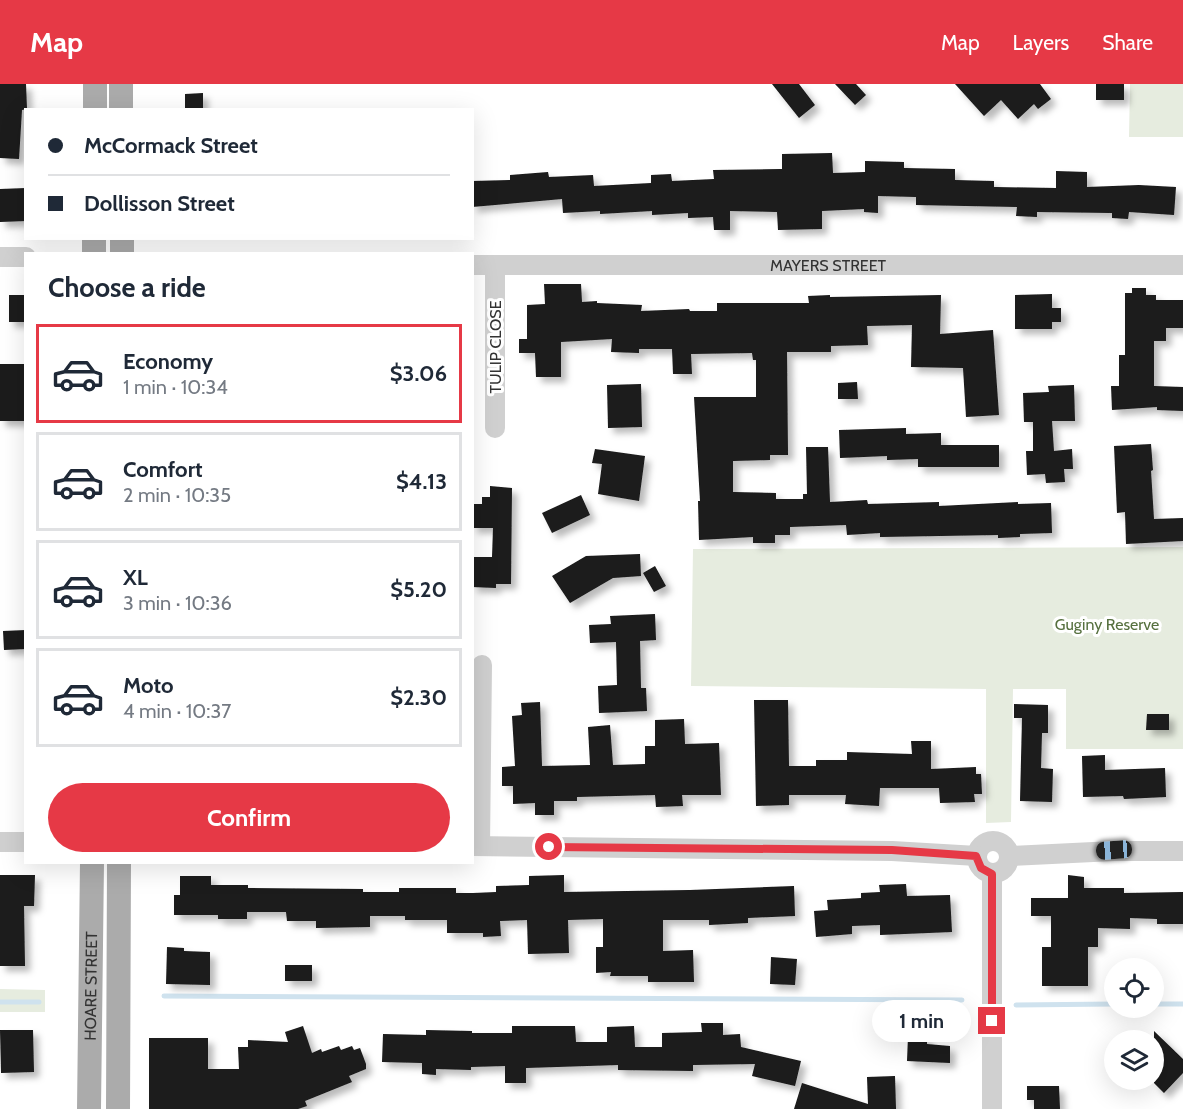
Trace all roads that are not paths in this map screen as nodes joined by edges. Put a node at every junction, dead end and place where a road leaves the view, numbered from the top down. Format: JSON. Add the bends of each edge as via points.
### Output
{"nodes":[{"id":1,"x":95,"y":84,"type":"edge"},
{"id":2,"x":121,"y":84,"type":"edge"},
{"id":3,"x":95,"y":108,"type":"edge"},
{"id":4,"x":121,"y":108,"type":"edge"},
{"id":5,"x":0,"y":257,"type":"edge"},
{"id":6,"x":24,"y":257,"type":"edge"},
{"id":7,"x":474,"y":265,"type":"edge"},
{"id":8,"x":495,"y":265,"type":"junction"},
{"id":9,"x":1183,"y":265,"type":"edge"},
{"id":10,"x":495,"y":428,"type":"dead end"},
{"id":11,"x":482,"y":665,"type":"dead end"},
{"id":12,"x":0,"y":842,"type":"edge"},
{"id":13,"x":24,"y":842,"type":"edge"},
{"id":14,"x":476,"y":846,"type":"edge"},
{"id":15,"x":1183,"y":850,"type":"edge"},
{"id":16,"x":976,"y":856,"type":"junction"},
{"id":17,"x":1009,"y":856,"type":"junction"},
{"id":18,"x":92,"y":864,"type":"edge"},
{"id":19,"x":120,"y":864,"type":"edge"},
{"id":20,"x":992,"y":874,"type":"junction"},
{"id":21,"x":89,"y":1109,"type":"edge"},
{"id":22,"x":118,"y":1109,"type":"edge"},
{"id":23,"x":992,"y":1109,"type":"edge"}],
"edges":[{"from":1,"to":3,"type":"main road"},
{"from":2,"to":4,"type":"main road"},
{"from":5,"to":6,"type":"street"},
{"from":7,"to":8,"type":"street","name":"MAYERS STREET"},
{"from":8,"to":9,"type":"street","name":"MAYERS STREET"},
{"from":8,"to":10,"type":"street","name":"TULIP CLOSE"},
{"from":11,"to":14,"type":"street"},
{"from":12,"to":13,"type":"street"},
{"from":14,"to":16,"type":"street","via":[[892,850]]},
{"from":15,"to":17,"type":"street"},
{"from":16,"to":17,"type":"street","via":[[981,846],[993,841],[1003,845]]},
{"from":16,"to":20,"type":"street","via":[[981,868]]},
{"from":17,"to":20,"type":"street","via":[[1004,869]]},
{"from":18,"to":21,"type":"main road","name":"HOARE STREET"},
{"from":19,"to":22,"type":"main road","name":"HOARE STREET"},
{"from":20,"to":23,"type":"street"}]}
